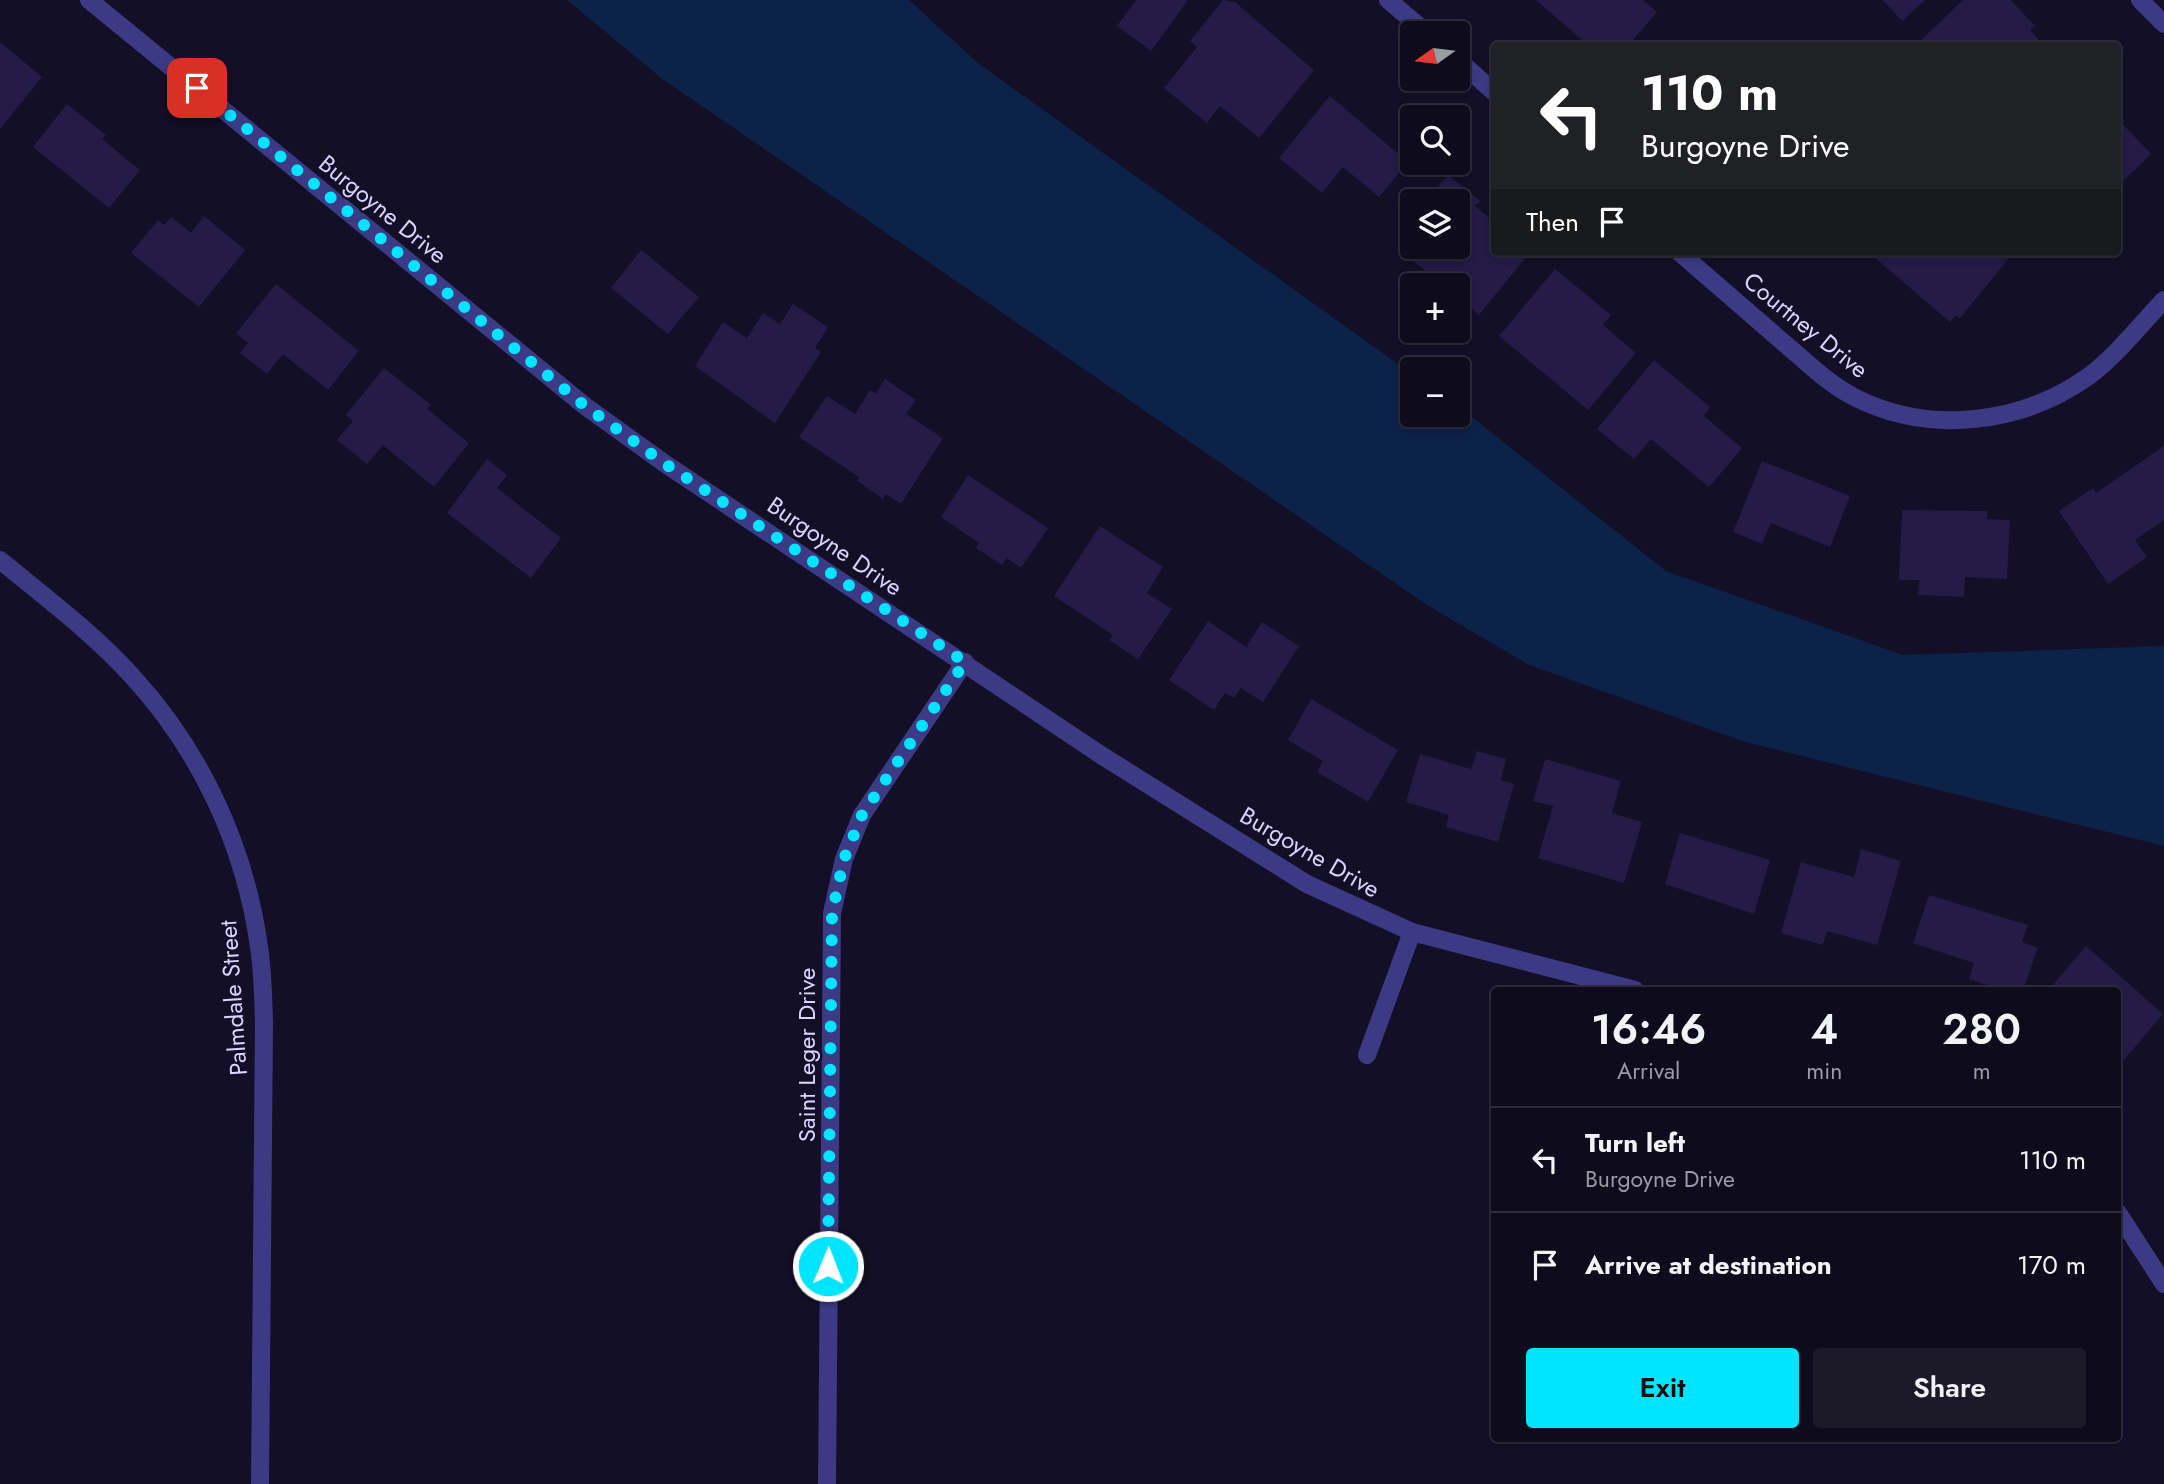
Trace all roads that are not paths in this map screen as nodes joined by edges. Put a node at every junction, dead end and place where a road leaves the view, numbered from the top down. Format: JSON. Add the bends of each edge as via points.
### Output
{"nodes":[{"id":1,"x":89,"y":0,"type":"edge"},
{"id":2,"x":1388,"y":0,"type":"edge"},
{"id":3,"x":2140,"y":0,"type":"edge"},
{"id":4,"x":1413,"y":21,"type":"edge"},
{"id":5,"x":2164,"y":24,"type":"edge"},
{"id":6,"x":1470,"y":71,"type":"edge"},
{"id":7,"x":1491,"y":89,"type":"edge"},
{"id":8,"x":1684,"y":256,"type":"edge"},
{"id":9,"x":2164,"y":300,"type":"edge"},
{"id":10,"x":0,"y":560,"type":"edge"},
{"id":11,"x":965,"y":662,"type":"junction"},
{"id":12,"x":1412,"y":932,"type":"junction"},
{"id":13,"x":1623,"y":987,"type":"edge"},
{"id":14,"x":1367,"y":1055,"type":"dead end"},
{"id":15,"x":2121,"y":1218,"type":"edge"},
{"id":16,"x":2164,"y":1283,"type":"edge"},
{"id":17,"x":260,"y":1484,"type":"edge"},
{"id":18,"x":827,"y":1484,"type":"edge"}],
"edges":[{"from":1,"to":11,"type":"street","name":"Burgoyne Drive","via":[[585,406]]},
{"from":2,"to":4,"type":"street"},
{"from":3,"to":5,"type":"street"},
{"from":6,"to":7,"type":"street"},
{"from":8,"to":9,"type":"street","name":"Courtney Drive","via":[[1825,378],[1855,398],[1898,415],[1947,421],[1995,418],[2042,403],[2090,376]]},
{"from":10,"to":17,"type":"street","name":"Palmdale Street","via":[[86,630],[170,720],[229,826],[248,890],[260,948],[264,1022]]},
{"from":11,"to":12,"type":"street","name":"Burgoyne Drive","via":[[1101,755],[1307,884]]},
{"from":11,"to":18,"type":"street","name":"Saint Leger Drive","via":[[862,815],[844,859],[832,913]]},
{"from":12,"to":13,"type":"street","name":"Burgoyne Drive"},
{"from":12,"to":14,"type":"street"},
{"from":15,"to":16,"type":"street"}]}
